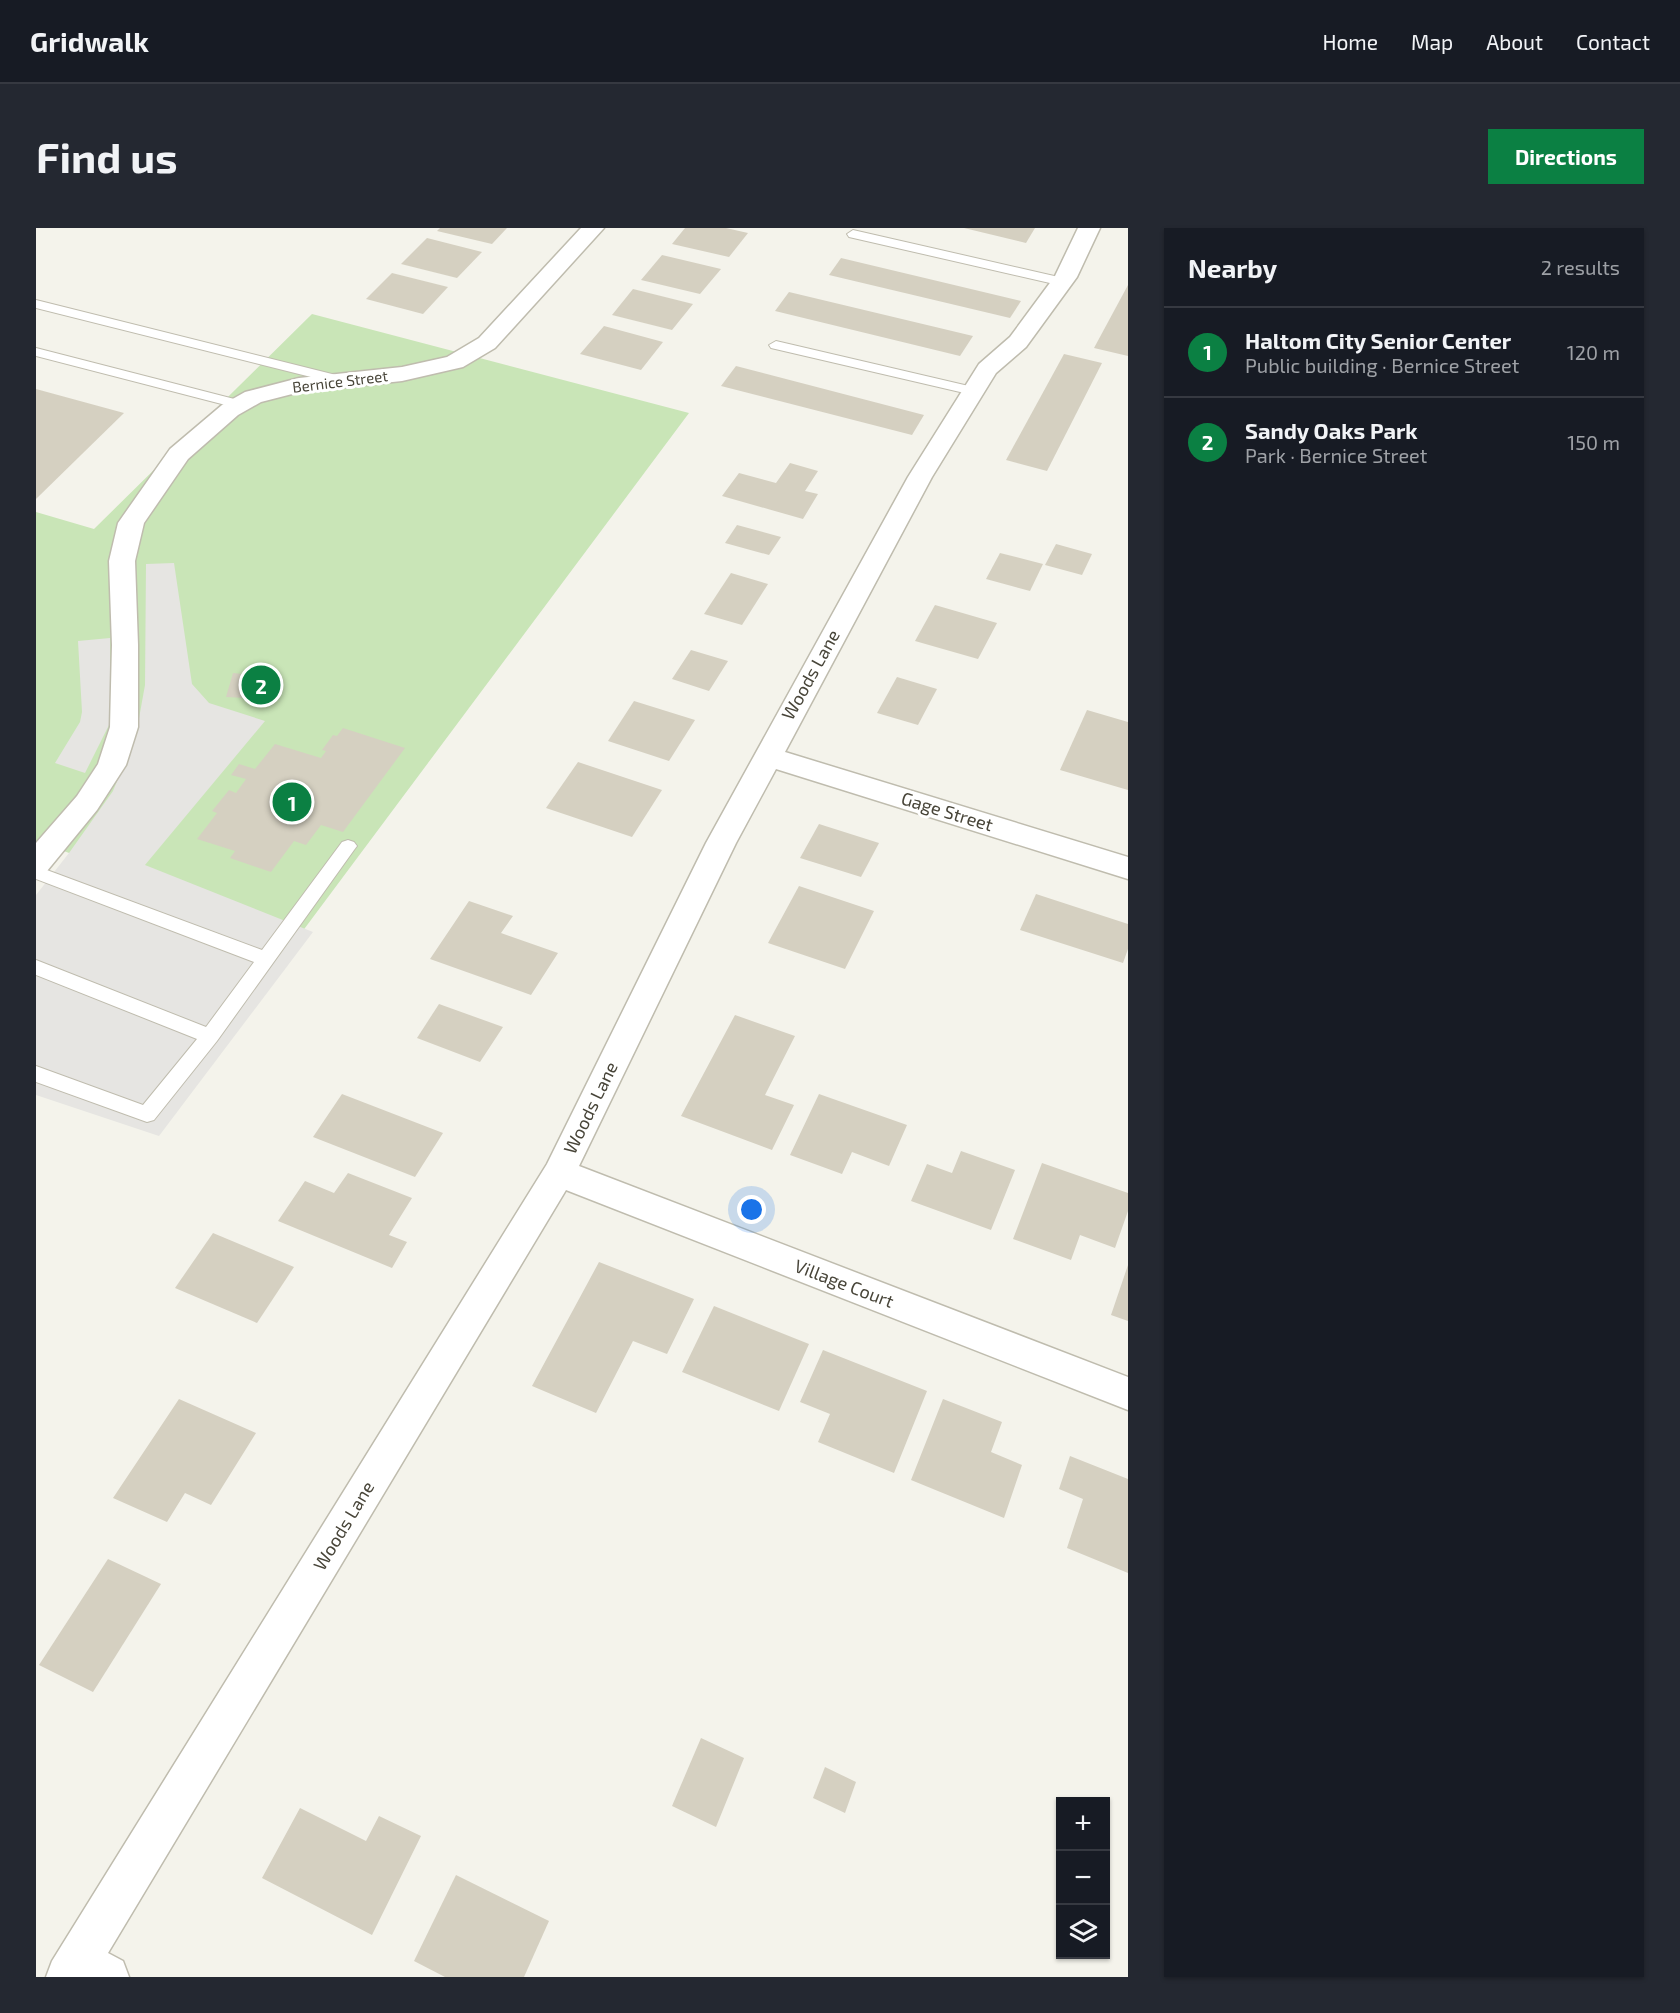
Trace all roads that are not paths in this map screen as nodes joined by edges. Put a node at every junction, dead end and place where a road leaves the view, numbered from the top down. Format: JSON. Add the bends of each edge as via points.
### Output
{"nodes":[{"id":1,"x":593,"y":228,"type":"edge"},
{"id":2,"x":1089,"y":228,"type":"edge"},
{"id":3,"x":854,"y":234,"type":"dead end"},
{"id":4,"x":1063,"y":282,"type":"junction"},
{"id":5,"x":36,"y":304,"type":"edge"},
{"id":6,"x":776,"y":345,"type":"dead end"},
{"id":7,"x":36,"y":352,"type":"edge"},
{"id":8,"x":347,"y":382,"type":"junction"},
{"id":9,"x":973,"y":391,"type":"junction"},
{"id":10,"x":241,"y":405,"type":"junction"},
{"id":11,"x":767,"y":756,"type":"junction"},
{"id":12,"x":348,"y":846,"type":"dead end"},
{"id":13,"x":36,"y":863,"type":"edge"},
{"id":14,"x":1128,"y":868,"type":"edge"},
{"id":15,"x":36,"y":872,"type":"edge"},
{"id":16,"x":266,"y":959,"type":"junction"},
{"id":17,"x":36,"y":967,"type":"edge"},
{"id":18,"x":210,"y":1036,"type":"junction"},
{"id":19,"x":36,"y":1074,"type":"edge"},
{"id":20,"x":559,"y":1173,"type":"junction"},
{"id":21,"x":1128,"y":1394,"type":"edge"},
{"id":22,"x":84,"y":1972,"type":"edge"}],
"edges":[{"from":1,"to":8,"type":"street","name":"Bernice Street","via":[[487,343],[455,362]]},
{"from":2,"to":4,"type":"street","name":"Woods Lane"},
{"from":3,"to":4,"type":"lane"},
{"from":4,"to":9,"type":"street","name":"Woods Lane","via":[[1018,342],[987,369]]},
{"from":5,"to":8,"type":"lane"},
{"from":6,"to":9,"type":"lane"},
{"from":7,"to":10,"type":"lane"},
{"from":8,"to":10,"type":"street","name":"Bernice Street","via":[[299,385]]},
{"from":9,"to":11,"type":"street","name":"Woods Lane","via":[[920,477]]},
{"from":10,"to":13,"type":"street","name":"Bernice Street","via":[[179,454],[131,523],[122,561],[124,727],[112,765],[87,803]]},
{"from":11,"to":14,"type":"street","name":"Gage Street"},
{"from":11,"to":20,"type":"street","name":"Woods Lane"},
{"from":12,"to":16,"type":"lane"},
{"from":15,"to":16,"type":"lane"},
{"from":16,"to":18,"type":"lane"},
{"from":17,"to":18,"type":"lane"},
{"from":18,"to":19,"type":"lane","via":[[147,1114]]},
{"from":20,"to":21,"type":"street","name":"Village Court"},
{"from":20,"to":22,"type":"street","name":"Woods Lane"}]}
